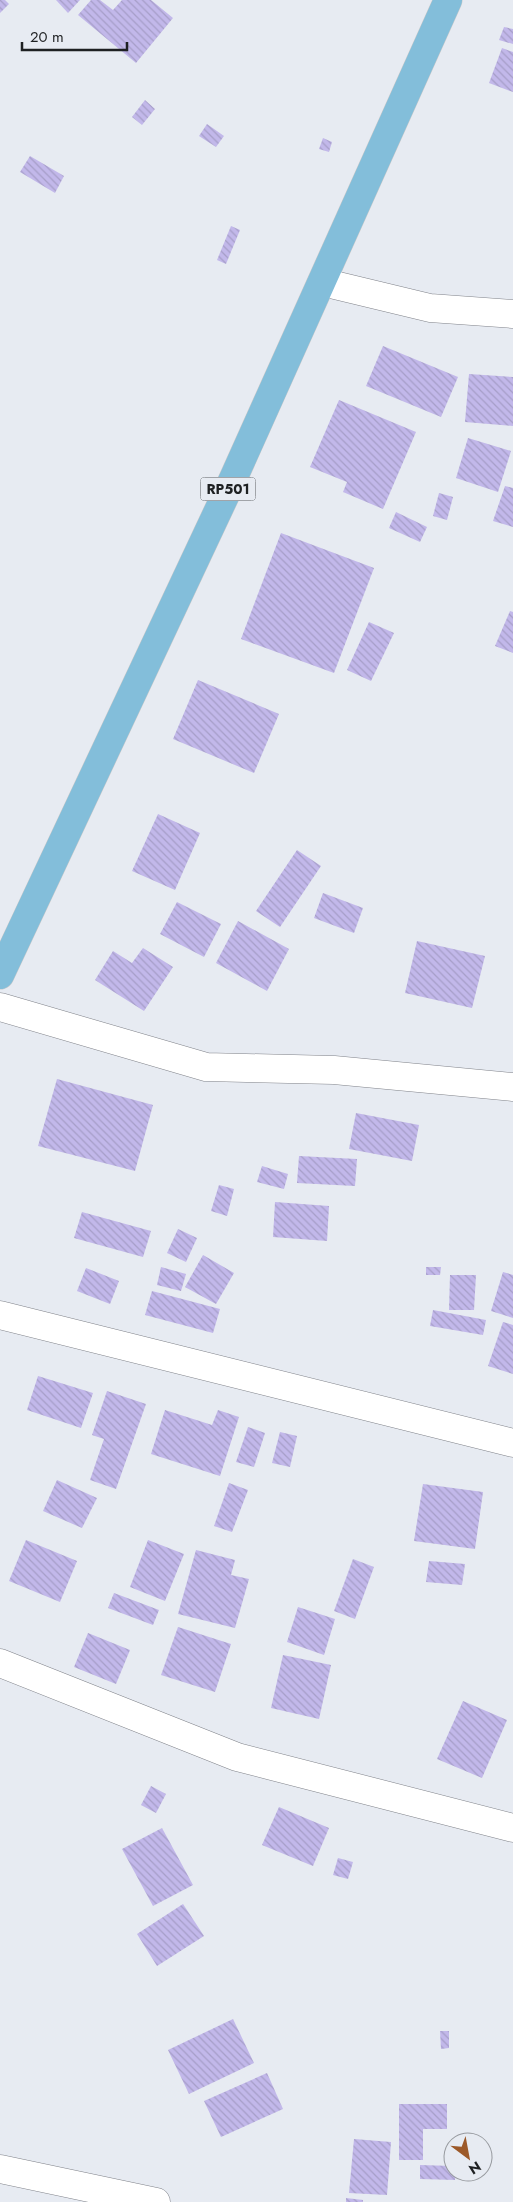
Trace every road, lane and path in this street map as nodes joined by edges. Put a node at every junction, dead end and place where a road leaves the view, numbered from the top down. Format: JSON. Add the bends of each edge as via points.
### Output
{"nodes":[{"id":1,"x":448,"y":0,"type":"edge"},
{"id":2,"x":322,"y":282,"type":"junction"},
{"id":3,"x":513,"y":314,"type":"edge"},
{"id":4,"x":0,"y":975,"type":"edge"},
{"id":5,"x":0,"y":1007,"type":"edge"},
{"id":6,"x":513,"y":1086,"type":"edge"},
{"id":7,"x":0,"y":1315,"type":"edge"},
{"id":8,"x":513,"y":1443,"type":"edge"},
{"id":9,"x":0,"y":1663,"type":"edge"},
{"id":10,"x":513,"y":1828,"type":"edge"},
{"id":11,"x":0,"y":2169,"type":"edge"},
{"id":12,"x":156,"y":2202,"type":"edge"}],
"edges":[{"from":1,"to":2,"type":"main road","number":"RP501"},
{"from":2,"to":3,"type":"street","via":[[430,308]]},
{"from":2,"to":4,"type":"main road","number":"RP501"},
{"from":5,"to":6,"type":"street","via":[[206,1067],[334,1070]]},
{"from":7,"to":8,"type":"street"},
{"from":9,"to":10,"type":"street","via":[[237,1756]]},
{"from":11,"to":12,"type":"street"}]}
